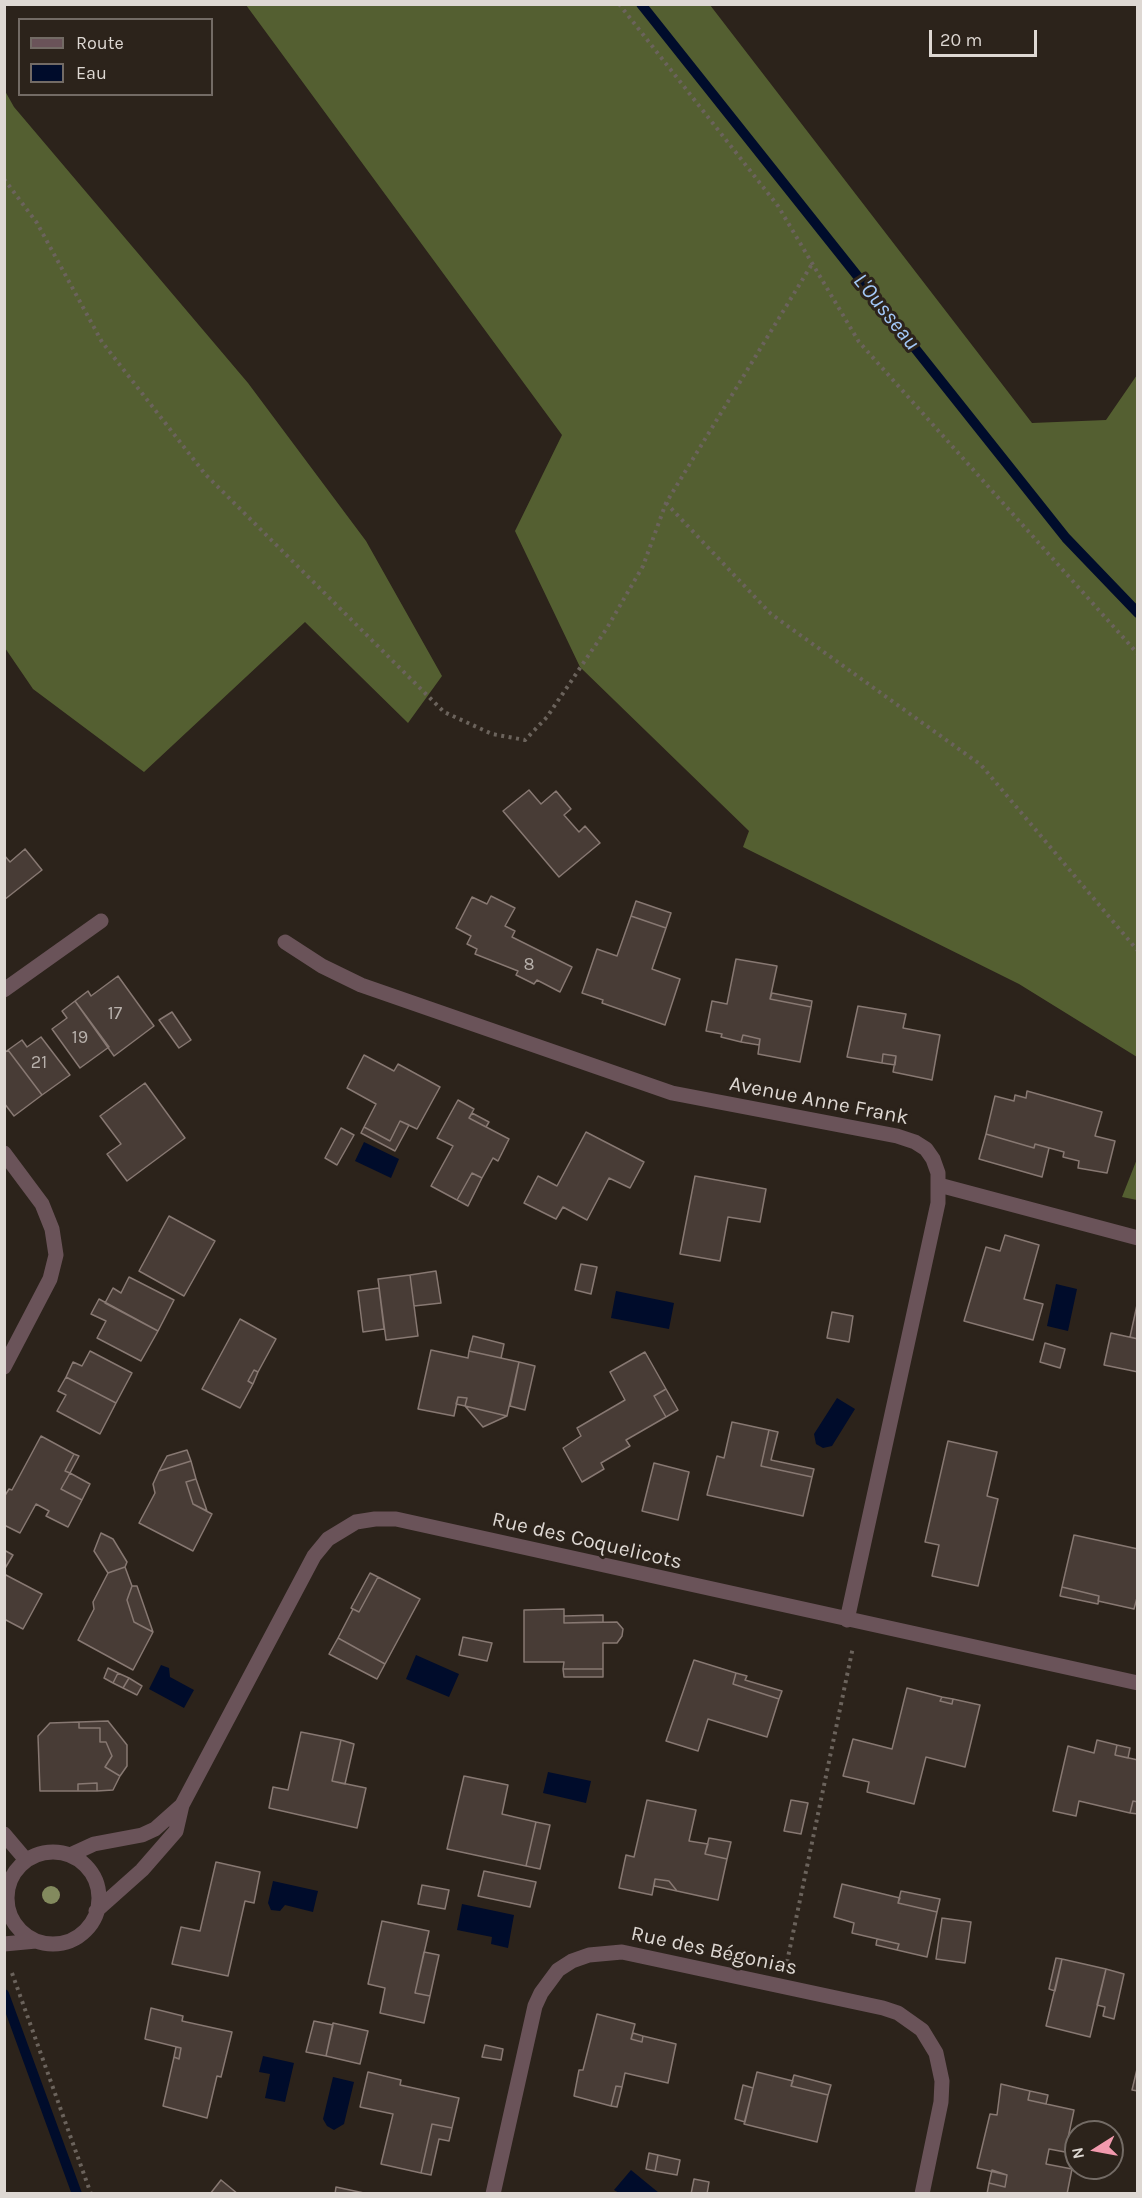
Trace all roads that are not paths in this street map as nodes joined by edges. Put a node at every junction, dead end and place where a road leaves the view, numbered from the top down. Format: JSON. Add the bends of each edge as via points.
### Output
{"nodes":[{"id":1,"x":101,"y":921,"type":"dead end"},
{"id":2,"x":285,"y":942,"type":"dead end"},
{"id":3,"x":4,"y":990,"type":"edge"},
{"id":4,"x":4,"y":1153,"type":"edge"},
{"id":5,"x":939,"y":1185,"type":"junction"},
{"id":6,"x":1137,"y":1238,"type":"edge"},
{"id":7,"x":4,"y":1367,"type":"edge"},
{"id":8,"x":847,"y":1620,"type":"junction"},
{"id":9,"x":1137,"y":1683,"type":"edge"},
{"id":10,"x":182,"y":1805,"type":"junction"},
{"id":11,"x":4,"y":1834,"type":"edge"},
{"id":12,"x":70,"y":1855,"type":"junction"},
{"id":13,"x":26,"y":1860,"type":"junction"},
{"id":14,"x":5,"y":1900,"type":"edge"},
{"id":15,"x":96,"y":1911,"type":"junction"},
{"id":16,"x":36,"y":1941,"type":"junction"},
{"id":17,"x":4,"y":1944,"type":"edge"},
{"id":18,"x":494,"y":2193,"type":"edge"},
{"id":19,"x":922,"y":2193,"type":"edge"}],
"edges":[{"from":1,"to":3,"type":"street"},
{"from":2,"to":5,"type":"street","name":"Avenue Anne Frank","via":[[361,985],[672,1093],[915,1142],[933,1159]]},
{"from":4,"to":7,"type":"street","via":[[42,1204],[52,1229],[56,1255],[50,1279]]},
{"from":5,"to":6,"type":"street"},
{"from":5,"to":8,"type":"street","name":"Avenue Anne Frank"},
{"from":8,"to":9,"type":"street","name":"Rue des Coquelicots"},
{"from":8,"to":10,"type":"street","name":"Rue des Coquelicots","via":[[396,1519],[356,1522],[328,1539],[314,1556]]},
{"from":10,"to":12,"type":"street","name":"Rue des Coquelicots","via":[[142,1835],[94,1844]]},
{"from":10,"to":15,"type":"street","name":"Rue des Coquelicots","via":[[176,1831],[142,1870]]},
{"from":11,"to":13,"type":"street"},
{"from":12,"to":13,"type":"street","name":"Rue des Coquelicots","via":[[54,1851]]},
{"from":12,"to":15,"type":"street","via":[[83,1862],[92,1874],[98,1888]]},
{"from":13,"to":14,"type":"street","via":[[15,1871]]},
{"from":14,"to":16,"type":"street","via":[[15,1924]]},
{"from":15,"to":16,"type":"street","name":"Rue des Coquelicots","via":[[85,1931],[73,1940],[58,1944]]},
{"from":16,"to":17,"type":"street","name":"Rue des Coquelicots"},
{"from":18,"to":19,"type":"street","name":"Rue des Bégonias","via":[[535,2006],[549,1980],[572,1960],[622,1952],[883,2008],[898,2013],[922,2030],[936,2054],[942,2081]]}]}
